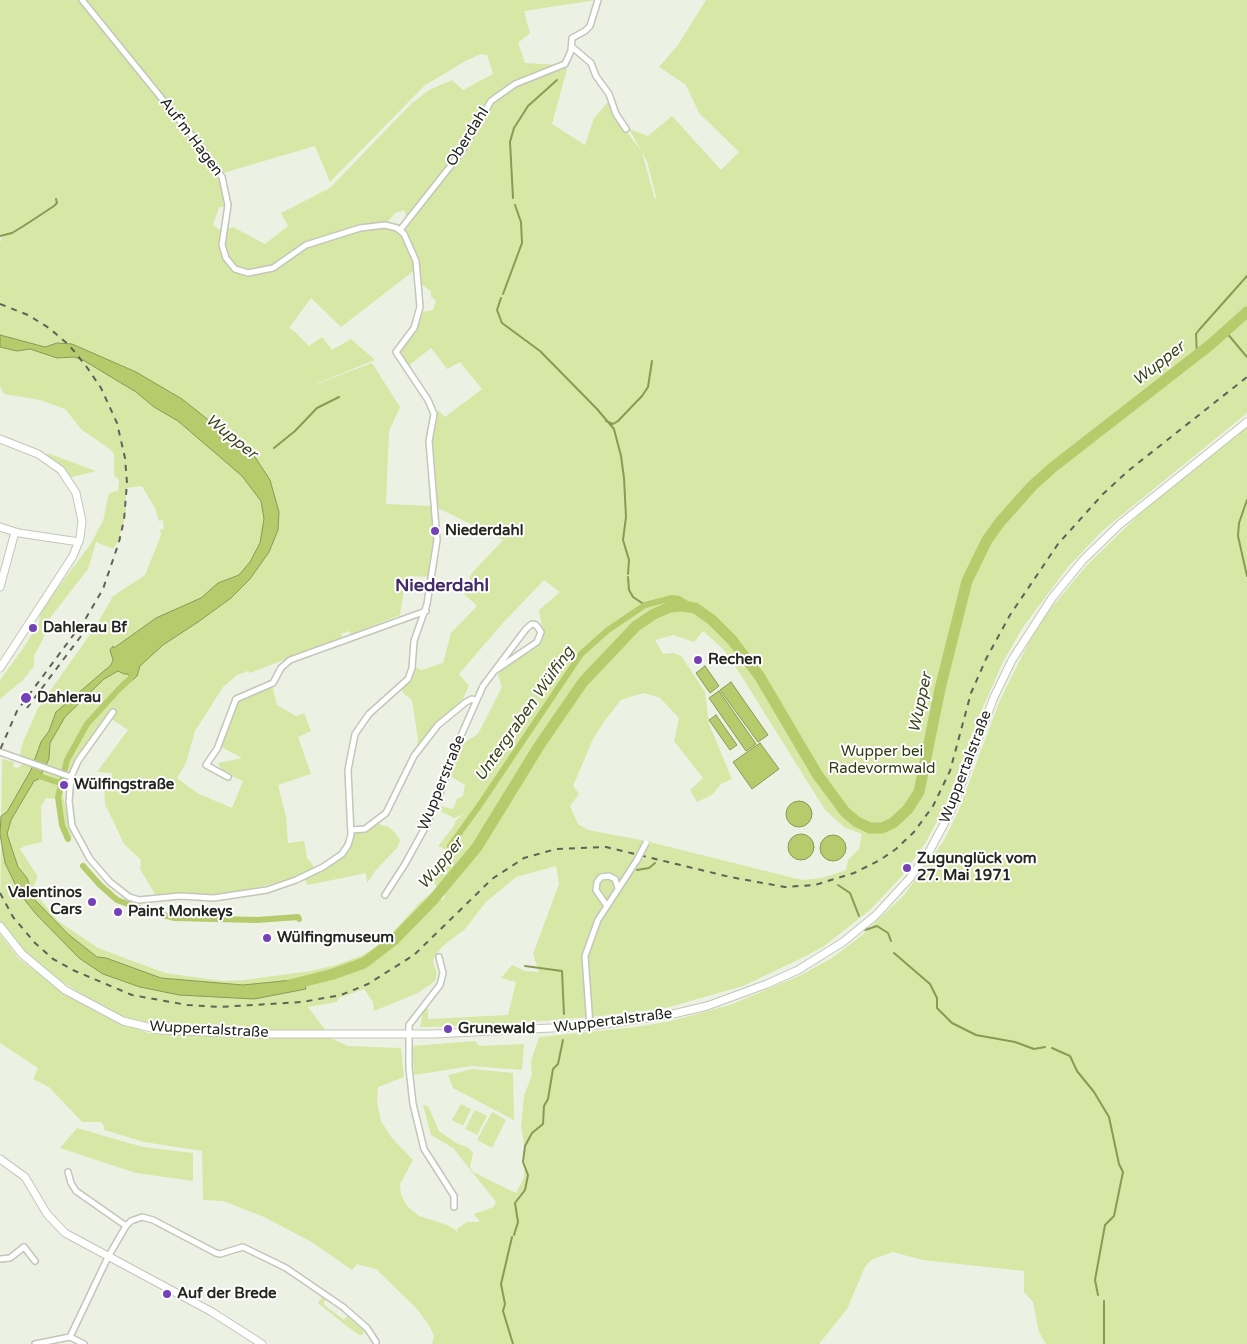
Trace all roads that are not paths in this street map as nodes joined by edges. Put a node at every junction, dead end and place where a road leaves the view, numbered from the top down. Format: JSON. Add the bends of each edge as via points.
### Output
{"nodes":[{"id":1,"x":82,"y":0,"type":"edge"},
{"id":2,"x":598,"y":0,"type":"edge"},
{"id":3,"x":572,"y":47,"type":"junction"},
{"id":4,"x":626,"y":129,"type":"dead end"},
{"id":5,"x":400,"y":230,"type":"junction"},
{"id":6,"x":1247,"y":422,"type":"edge"},
{"id":7,"x":0,"y":439,"type":"edge"},
{"id":8,"x":0,"y":527,"type":"edge"},
{"id":9,"x":15,"y":532,"type":"junction"},
{"id":10,"x":79,"y":542,"type":"junction"},
{"id":11,"x":0,"y":587,"type":"edge"},
{"id":12,"x":426,"y":610,"type":"junction"},
{"id":13,"x":0,"y":668,"type":"edge"},
{"id":14,"x":496,"y":670,"type":"junction"},
{"id":15,"x":476,"y":701,"type":"junction"},
{"id":16,"x":113,"y":712,"type":"dead end"},
{"id":17,"x":0,"y":752,"type":"edge"},
{"id":18,"x":69,"y":777,"type":"junction"},
{"id":19,"x":228,"y":777,"type":"dead end"},
{"id":20,"x":351,"y":830,"type":"junction"},
{"id":21,"x":646,"y":843,"type":"dead end"},
{"id":22,"x":618,"y":888,"type":"junction"},
{"id":23,"x":385,"y":895,"type":"dead end"},
{"id":24,"x":607,"y":906,"type":"junction"},
{"id":25,"x":0,"y":926,"type":"edge"},
{"id":26,"x":439,"y":957,"type":"dead end"},
{"id":27,"x":590,"y":1026,"type":"junction"},
{"id":28,"x":409,"y":1034,"type":"junction"},
{"id":29,"x":0,"y":1159,"type":"edge"},
{"id":30,"x":68,"y":1172,"type":"dead end"},
{"id":31,"x":454,"y":1207,"type":"dead end"},
{"id":32,"x":126,"y":1226,"type":"junction"},
{"id":33,"x":108,"y":1257,"type":"junction"},
{"id":34,"x":0,"y":1259,"type":"edge"},
{"id":35,"x":36,"y":1261,"type":"dead end"},
{"id":36,"x":70,"y":1337,"type":"junction"},
{"id":37,"x":376,"y":1342,"type":"dead end"},
{"id":38,"x":34,"y":1344,"type":"edge"},
{"id":39,"x":84,"y":1344,"type":"edge"},
{"id":40,"x":262,"y":1344,"type":"edge"}],
"edges":[{"from":1,"to":5,"type":"street","name":"Auf'm Hagen","via":[[222,177],[228,205],[222,245],[226,258],[235,269],[248,273],[273,268],[306,245],[360,228],[385,225]]},
{"from":2,"to":3,"type":"street","name":"Oberdahl","via":[[590,26],[573,37]]},
{"from":3,"to":4,"type":"street","via":[[591,63]]},
{"from":3,"to":5,"type":"street","name":"Oberdahl","via":[[570,57],[563,65],[518,82],[491,101],[460,154]]},
{"from":5,"to":12,"type":"street","via":[[414,253],[421,298],[414,328],[396,351],[434,414],[429,442],[437,540]]},
{"from":6,"to":27,"type":"main road","name":"Wuppertalstraße","via":[[1119,525],[1083,560],[1052,598],[1024,639],[994,696],[956,800],[937,839],[910,878],[876,915],[813,961],[746,993],[669,1015]]},
{"from":7,"to":10,"type":"main road","via":[[42,456],[68,478],[82,510]]},
{"from":8,"to":9,"type":"main road"},
{"from":9,"to":10,"type":"main road"},
{"from":9,"to":11,"type":"main road"},
{"from":10,"to":13,"type":"main road"},
{"from":12,"to":19,"type":"street","via":[[290,660],[281,668],[273,684],[237,698],[217,749],[206,765]]},
{"from":12,"to":20,"type":"street","via":[[414,641],[408,679],[369,714],[355,734],[348,770]]},
{"from":14,"to":14,"type":"street","name":"Wupperstraße","via":[[537,642],[541,634],[538,626],[532,624],[526,630]]},
{"from":14,"to":15,"type":"street","name":"Wupperstraße"},
{"from":15,"to":20,"type":"street","via":[[466,702],[438,725],[414,756],[386,813],[365,829]]},
{"from":15,"to":23,"type":"street","name":"Wupperstraße","via":[[427,824]]},
{"from":16,"to":18,"type":"street"},
{"from":17,"to":18,"type":"street"},
{"from":18,"to":20,"type":"street","via":[[69,801],[75,831],[97,868],[126,895],[137,900],[222,897],[282,886],[337,858],[348,846]]},
{"from":21,"to":22,"type":"street","bridge":true},
{"from":22,"to":24,"type":"street"},
{"from":22,"to":24,"type":"street","via":[[612,877],[604,876],[597,882],[597,892]]},
{"from":24,"to":27,"type":"street","via":[[585,956]]},
{"from":25,"to":28,"type":"main road","name":"Wuppertalstraße","via":[[22,954],[59,985],[135,1026],[256,1034]]},
{"from":26,"to":28,"type":"street","via":[[443,973],[440,986],[410,1022]]},
{"from":27,"to":28,"type":"main road","name":"Wuppertalstraße"},
{"from":28,"to":31,"type":"street","via":[[411,1084],[420,1135],[425,1152],[454,1196]]},
{"from":29,"to":33,"type":"main road","via":[[25,1177],[47,1214],[61,1230]]},
{"from":30,"to":32,"type":"street","via":[[76,1191]]},
{"from":32,"to":33,"type":"street"},
{"from":32,"to":37,"type":"street","via":[[134,1219],[146,1218],[216,1253],[238,1247],[249,1249],[323,1291],[367,1328]]},
{"from":33,"to":36,"type":"street"},
{"from":33,"to":40,"type":"main road","via":[[212,1312]]},
{"from":34,"to":35,"type":"street","via":[[10,1258],[24,1247]]},
{"from":36,"to":38,"type":"street"},
{"from":36,"to":39,"type":"street"}]}
